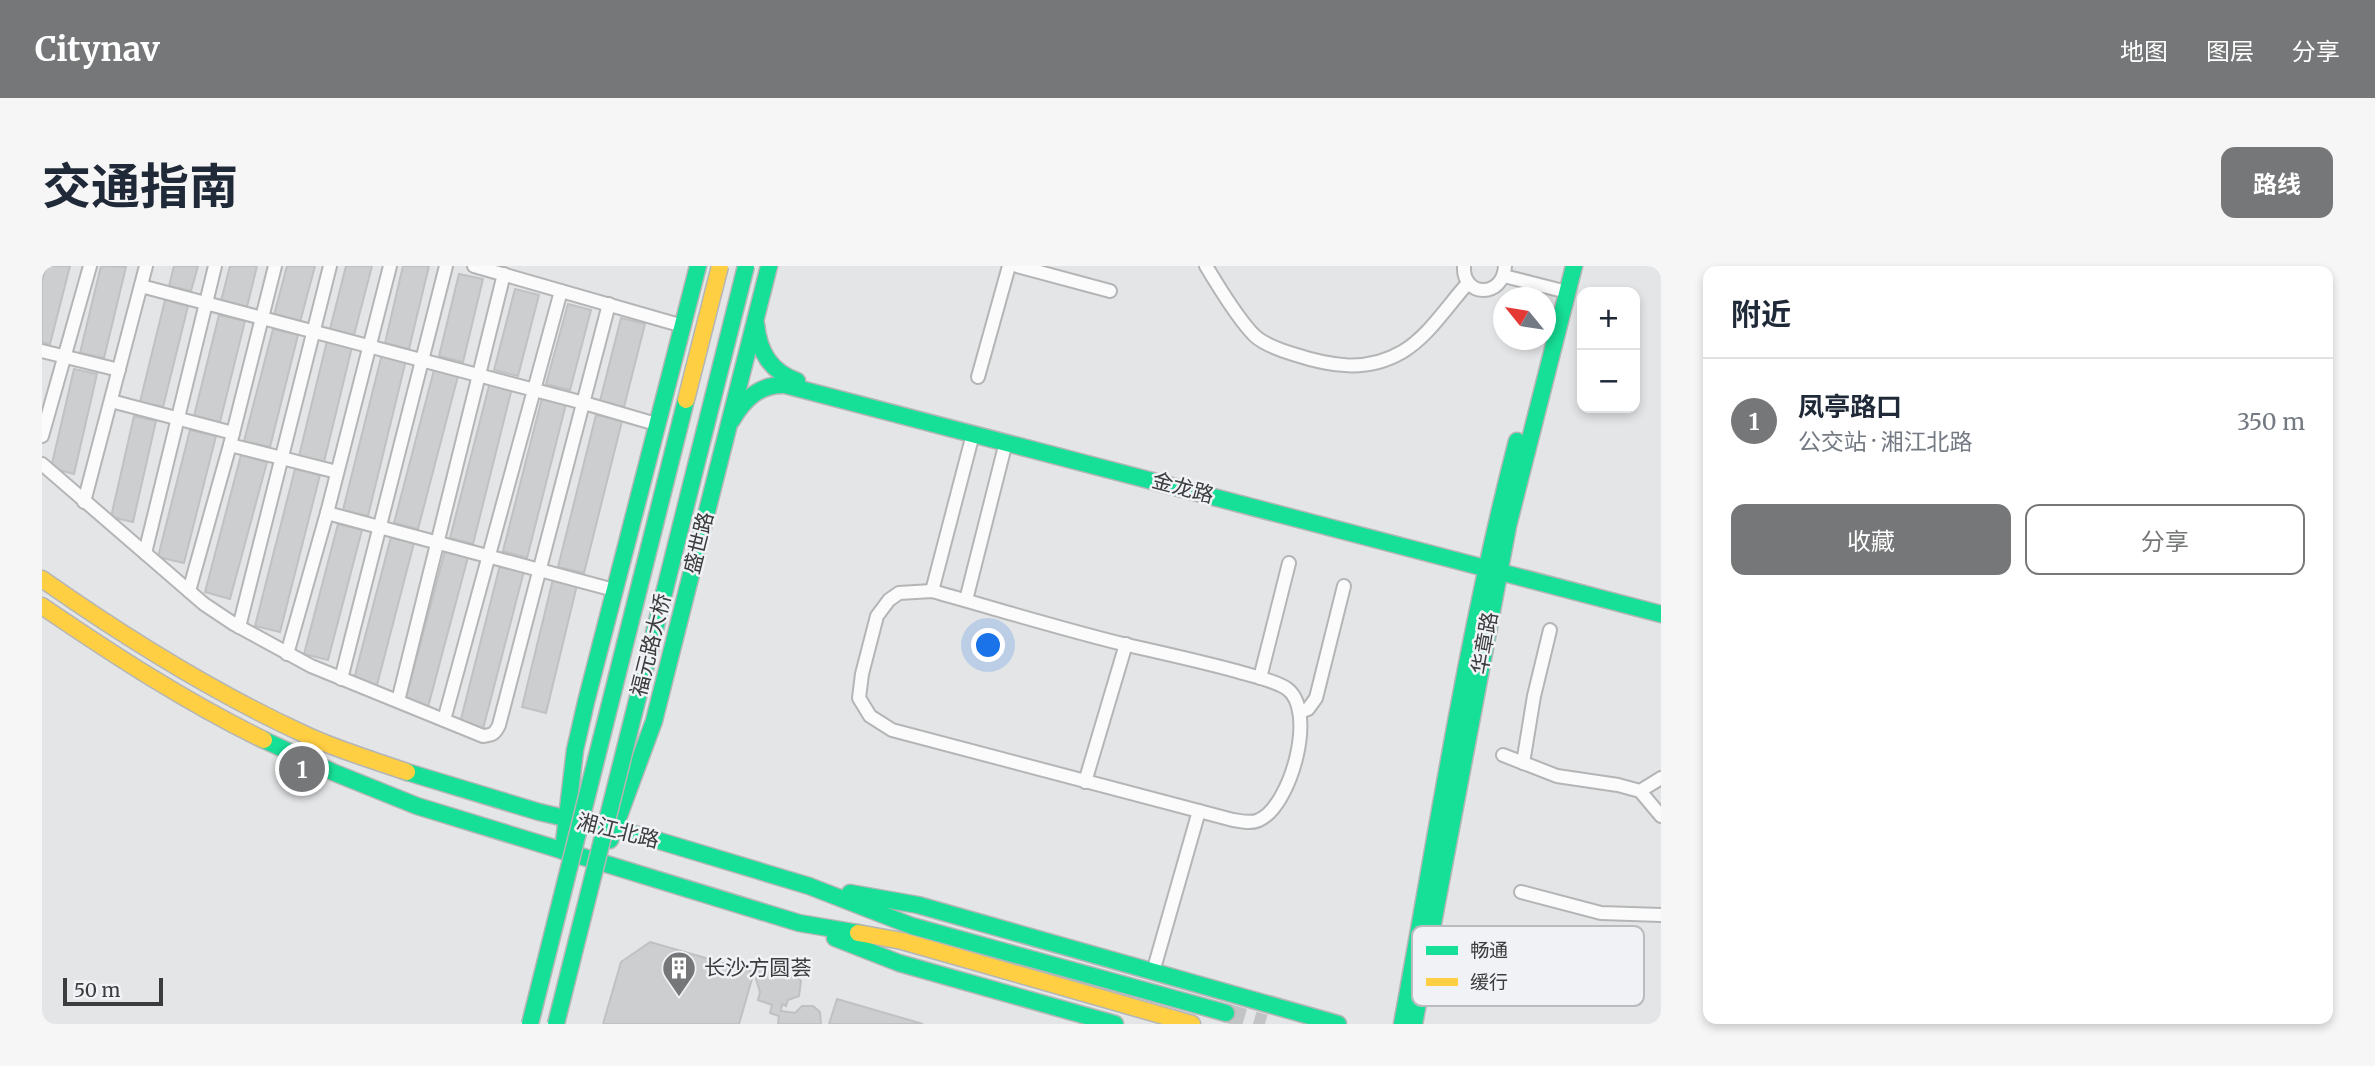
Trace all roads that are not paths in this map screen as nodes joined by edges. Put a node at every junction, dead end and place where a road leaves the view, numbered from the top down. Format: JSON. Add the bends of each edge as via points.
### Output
{"nodes":[{"id":1,"x":90,"y":266,"type":"edge"},
{"id":2,"x":146,"y":266,"type":"edge"},
{"id":3,"x":215,"y":266,"type":"edge"},
{"id":4,"x":275,"y":266,"type":"edge"},
{"id":5,"x":330,"y":266,"type":"edge"},
{"id":6,"x":390,"y":266,"type":"edge"},
{"id":7,"x":446,"y":266,"type":"edge"},
{"id":8,"x":474,"y":266,"type":"edge"},
{"id":9,"x":698,"y":266,"type":"edge"},
{"id":10,"x":720,"y":266,"type":"edge"},
{"id":11,"x":746,"y":266,"type":"edge"},
{"id":12,"x":769,"y":266,"type":"edge"},
{"id":13,"x":1009,"y":266,"type":"edge"},
{"id":14,"x":1017,"y":266,"type":"edge"},
{"id":15,"x":1206,"y":266,"type":"edge"},
{"id":16,"x":1562,"y":266,"type":"edge"},
{"id":17,"x":1574,"y":266,"type":"edge"},
{"id":18,"x":1460,"y":267,"type":"edge"},
{"id":19,"x":1504,"y":271,"type":"edge"},
{"id":20,"x":504,"y":274,"type":"junction"},
{"id":21,"x":1468,"y":283,"type":"junction"},
{"id":22,"x":141,"y":286,"type":"junction"},
{"id":23,"x":561,"y":290,"type":"junction"},
{"id":24,"x":1110,"y":291,"type":"dead end"},
{"id":25,"x":1562,"y":291,"type":"junction"},
{"id":26,"x":205,"y":303,"type":"junction"},
{"id":27,"x":610,"y":304,"type":"junction"},
{"id":28,"x":1556,"y":305,"type":"edge"},
{"id":29,"x":262,"y":318,"type":"junction"},
{"id":30,"x":756,"y":318,"type":"junction"},
{"id":31,"x":682,"y":326,"type":"junction"},
{"id":32,"x":313,"y":331,"type":"junction"},
{"id":33,"x":369,"y":346,"type":"junction"},
{"id":34,"x":1541,"y":350,"type":"edge"},
{"id":35,"x":42,"y":351,"type":"edge"},
{"id":36,"x":64,"y":356,"type":"junction"},
{"id":37,"x":422,"y":360,"type":"junction"},
{"id":38,"x":119,"y":370,"type":"junction"},
{"id":39,"x":479,"y":375,"type":"junction"},
{"id":40,"x":978,"y":377,"type":"dead end"},
{"id":41,"x":534,"y":390,"type":"junction"},
{"id":42,"x":111,"y":401,"type":"junction"},
{"id":43,"x":584,"y":403,"type":"junction"},
{"id":44,"x":177,"y":419,"type":"junction"},
{"id":45,"x":656,"y":425,"type":"junction"},
{"id":46,"x":727,"y":433,"type":"junction"},
{"id":47,"x":973,"y":434,"type":"junction"},
{"id":48,"x":42,"y":436,"type":"edge"},
{"id":49,"x":232,"y":439,"type":"junction"},
{"id":50,"x":1006,"y":442,"type":"junction"},
{"id":51,"x":281,"y":458,"type":"junction"},
{"id":52,"x":42,"y":464,"type":"edge"},
{"id":53,"x":337,"y":472,"type":"junction"},
{"id":54,"x":84,"y":502,"type":"junction"},
{"id":55,"x":327,"y":513,"type":"junction"},
{"id":56,"x":379,"y":526,"type":"junction"},
{"id":57,"x":438,"y":541,"type":"junction"},
{"id":58,"x":145,"y":553,"type":"junction"},
{"id":59,"x":489,"y":555,"type":"junction"},
{"id":60,"x":1289,"y":563,"type":"dead end"},
{"id":61,"x":1493,"y":567,"type":"junction"},
{"id":62,"x":541,"y":569,"type":"junction"},
{"id":63,"x":42,"y":579,"type":"edge"},
{"id":64,"x":1344,"y":586,"type":"dead end"},
{"id":65,"x":614,"y":590,"type":"junction"},
{"id":66,"x":189,"y":591,"type":"junction"},
{"id":67,"x":932,"y":591,"type":"junction"},
{"id":68,"x":966,"y":600,"type":"junction"},
{"id":69,"x":42,"y":606,"type":"edge"},
{"id":70,"x":1661,"y":606,"type":"edge"},
{"id":71,"x":1661,"y":614,"type":"edge"},
{"id":72,"x":239,"y":627,"type":"junction"},
{"id":73,"x":1549,"y":630,"type":"dead end"},
{"id":74,"x":1126,"y":645,"type":"junction"},
{"id":75,"x":287,"y":654,"type":"junction"},
{"id":76,"x":1259,"y":678,"type":"junction"},
{"id":77,"x":341,"y":679,"type":"junction"},
{"id":78,"x":398,"y":701,"type":"junction"},
{"id":79,"x":1300,"y":712,"type":"junction"},
{"id":80,"x":444,"y":720,"type":"junction"},
{"id":81,"x":1503,"y":755,"type":"dead end"},
{"id":82,"x":1523,"y":763,"type":"junction"},
{"id":83,"x":1661,"y":778,"type":"edge"},
{"id":84,"x":1086,"y":782,"type":"junction"},
{"id":85,"x":1640,"y":791,"type":"junction"},
{"id":86,"x":1199,"y":811,"type":"junction"},
{"id":87,"x":1661,"y":816,"type":"edge"},
{"id":88,"x":565,"y":818,"type":"junction"},
{"id":89,"x":614,"y":830,"type":"junction"},
{"id":90,"x":563,"y":851,"type":"junction"},
{"id":91,"x":600,"y":863,"type":"junction"},
{"id":92,"x":809,"y":886,"type":"junction"},
{"id":93,"x":1521,"y":891,"type":"dead end"},
{"id":94,"x":1661,"y":915,"type":"edge"},
{"id":95,"x":799,"y":923,"type":"junction"},
{"id":96,"x":1422,"y":926,"type":"edge"},
{"id":97,"x":1432,"y":926,"type":"edge"},
{"id":98,"x":1153,"y":972,"type":"junction"},
{"id":99,"x":1412,"y":974,"type":"edge"},
{"id":100,"x":1418,"y":1006,"type":"edge"},
{"id":101,"x":1226,"y":1013,"type":"tunnel mouth"},
{"id":102,"x":530,"y":1024,"type":"edge"},
{"id":103,"x":556,"y":1024,"type":"edge"},
{"id":104,"x":1115,"y":1024,"type":"edge"},
{"id":105,"x":1192,"y":1024,"type":"edge"},
{"id":106,"x":1338,"y":1024,"type":"edge"},
{"id":107,"x":1402,"y":1024,"type":"edge"},
{"id":108,"x":1415,"y":1024,"type":"edge"}],
"edges":[{"from":1,"to":36,"type":"street"},
{"from":2,"to":22,"type":"street"},
{"from":3,"to":26,"type":"street"},
{"from":4,"to":29,"type":"street"},
{"from":5,"to":32,"type":"street"},
{"from":6,"to":33,"type":"street"},
{"from":7,"to":37,"type":"street"},
{"from":8,"to":20,"type":"street"},
{"from":9,"to":31,"type":"main road","name":"盛世路"},
{"from":10,"to":102,"type":"main road","name":"福元路大桥","bridge":true},
{"from":11,"to":103,"type":"main road","name":"福元路大桥","bridge":true},
{"from":12,"to":30,"type":"main road","name":"盛世路"},
{"from":13,"to":40,"type":"street"},
{"from":14,"to":24,"type":"street"},
{"from":15,"to":21,"type":"street","via":[[1263,341],[1307,358],[1347,366],[1379,362],[1403,352]]},
{"from":16,"to":25,"type":"main road","name":"华章路"},
{"from":17,"to":25,"type":"main road","name":"华章路"},
{"from":18,"to":21,"type":"street"},
{"from":19,"to":21,"type":"street","via":[[1492,289]]},
{"from":19,"to":25,"type":"street"},
{"from":20,"to":23,"type":"street"},
{"from":20,"to":39,"type":"street"},
{"from":22,"to":26,"type":"street"},
{"from":22,"to":38,"type":"street"},
{"from":23,"to":27,"type":"street"},
{"from":23,"to":41,"type":"street"},
{"from":25,"to":28,"type":"main road","name":"华章路"},
{"from":25,"to":61,"type":"main road","name":"华章路"},
{"from":26,"to":29,"type":"street"},
{"from":26,"to":44,"type":"street"},
{"from":27,"to":31,"type":"street"},
{"from":27,"to":43,"type":"street"},
{"from":29,"to":32,"type":"street"},
{"from":29,"to":49,"type":"street"},
{"from":30,"to":46,"type":"main road","name":"盛世路"},
{"from":30,"to":61,"type":"main road","name":"金龙路","via":[[761,351],[771,368],[788,378]]},
{"from":31,"to":45,"type":"main road","name":"盛世路"},
{"from":32,"to":33,"type":"street"},
{"from":32,"to":51,"type":"street"},
{"from":33,"to":37,"type":"street"},
{"from":33,"to":53,"type":"street"},
{"from":34,"to":61,"type":"main road","name":"华章路"},
{"from":35,"to":36,"type":"street"},
{"from":36,"to":38,"type":"street"},
{"from":36,"to":48,"type":"street"},
{"from":37,"to":39,"type":"street"},
{"from":37,"to":56,"type":"street"},
{"from":38,"to":42,"type":"street"},
{"from":39,"to":41,"type":"street"},
{"from":39,"to":57,"type":"street"},
{"from":41,"to":43,"type":"street"},
{"from":41,"to":59,"type":"street"},
{"from":42,"to":44,"type":"street"},
{"from":42,"to":54,"type":"street"},
{"from":43,"to":45,"type":"street"},
{"from":43,"to":62,"type":"street"},
{"from":44,"to":49,"type":"street"},
{"from":44,"to":58,"type":"street"},
{"from":45,"to":65,"type":"main road","name":"盛世路"},
{"from":46,"to":47,"type":"main road","name":"金龙路","via":[[745,400],[776,384]]},
{"from":46,"to":89,"type":"main road","name":"盛世路","via":[[654,721]]},
{"from":47,"to":50,"type":"main road","name":"金龙路"},
{"from":47,"to":67,"type":"street"},
{"from":49,"to":51,"type":"street"},
{"from":49,"to":66,"type":"street"},
{"from":50,"to":61,"type":"main road","name":"金龙路"},
{"from":50,"to":68,"type":"street"},
{"from":51,"to":53,"type":"street"},
{"from":51,"to":72,"type":"street"},
{"from":52,"to":54,"type":"street"},
{"from":53,"to":55,"type":"street"},
{"from":54,"to":58,"type":"street"},
{"from":55,"to":56,"type":"street"},
{"from":55,"to":75,"type":"street"},
{"from":56,"to":57,"type":"street"},
{"from":56,"to":77,"type":"street"},
{"from":57,"to":59,"type":"street"},
{"from":57,"to":78,"type":"street"},
{"from":58,"to":66,"type":"street"},
{"from":59,"to":62,"type":"street"},
{"from":59,"to":80,"type":"street"},
{"from":60,"to":76,"type":"street"},
{"from":61,"to":70,"type":"main road","name":"金龙路"},
{"from":61,"to":71,"type":"main road","name":"金龙路"},
{"from":61,"to":96,"type":"main road","name":"华章路"},
{"from":61,"to":97,"type":"main road","name":"华章路"},
{"from":62,"to":65,"type":"street"},
{"from":62,"to":80,"type":"street","via":[[496,732],[483,736]]},
{"from":63,"to":88,"type":"main road","name":"湘江北路","via":[[164,661],[308,736],[423,778]]},
{"from":64,"to":79,"type":"street","via":[[1316,698]]},
{"from":65,"to":88,"type":"main road","name":"盛世路","via":[[575,750]]},
{"from":66,"to":72,"type":"street"},
{"from":67,"to":68,"type":"street"},
{"from":67,"to":84,"type":"street","via":[[899,593],[877,616],[862,674],[859,698],[863,708],[892,730]]},
{"from":68,"to":74,"type":"street"},
{"from":69,"to":90,"type":"main road","name":"湘江北路","via":[[173,692],[276,746],[416,806]]},
{"from":72,"to":75,"type":"street"},
{"from":73,"to":82,"type":"street"},
{"from":74,"to":76,"type":"street"},
{"from":74,"to":84,"type":"street"},
{"from":75,"to":77,"type":"street"},
{"from":76,"to":79,"type":"street","via":[[1288,689]]},
{"from":77,"to":78,"type":"street"},
{"from":78,"to":80,"type":"street"},
{"from":79,"to":86,"type":"street","via":[[1296,760],[1287,788],[1268,813],[1247,822]]},
{"from":81,"to":82,"type":"street"},
{"from":82,"to":85,"type":"street","via":[[1558,776]]},
{"from":83,"to":85,"type":"street"},
{"from":84,"to":86,"type":"street"},
{"from":85,"to":87,"type":"street"},
{"from":86,"to":98,"type":"street"},
{"from":88,"to":89,"type":"main road","name":"湘江北路"},
{"from":88,"to":90,"type":"main road","name":"盛世路"},
{"from":89,"to":91,"type":"main road","name":"盛世路"},
{"from":89,"to":92,"type":"main road","name":"湘江北路"},
{"from":90,"to":91,"type":"main road","name":"湘江北路"},
{"from":90,"to":91,"type":"main road","name":"盛世路","via":[[566,932]]},
{"from":91,"to":95,"type":"main road","name":"湘江北路"},
{"from":92,"to":98,"type":"main road","via":[[918,905]]},
{"from":92,"to":101,"type":"main road","name":"湘江北路","via":[[912,926]]},
{"from":93,"to":94,"type":"street","via":[[1601,913]]},
{"from":95,"to":104,"type":"main road","via":[[899,963]]},
{"from":95,"to":105,"type":"main road","name":"湘江北路","via":[[902,941]]},
{"from":98,"to":106,"type":"main road"},
{"from":99,"to":107,"type":"main road","name":"华章路"},
{"from":100,"to":108,"type":"main road","name":"华章路"}]}
